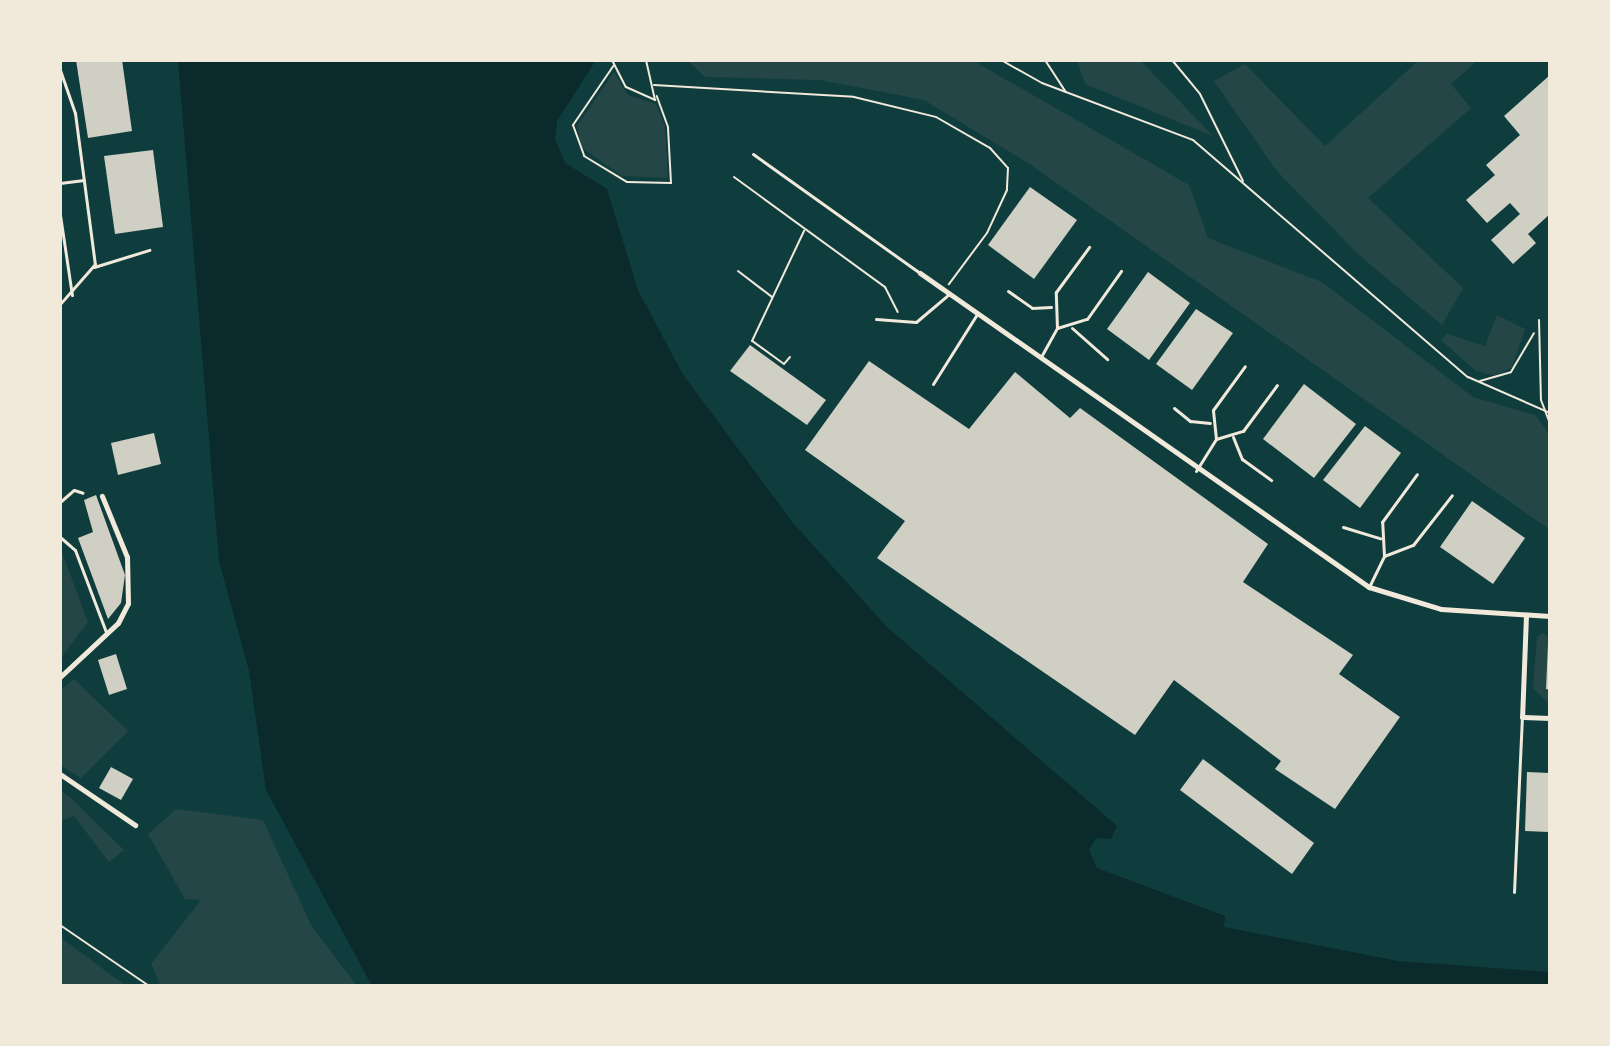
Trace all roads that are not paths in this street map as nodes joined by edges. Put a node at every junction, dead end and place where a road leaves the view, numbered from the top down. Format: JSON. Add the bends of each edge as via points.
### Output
{"nodes":[{"id":1,"x":60,"y":70,"type":"edge"},
{"id":2,"x":753,"y":154,"type":"dead end"},
{"id":3,"x":84,"y":179,"type":"junction"},
{"id":4,"x":60,"y":183,"type":"edge"},
{"id":5,"x":60,"y":215,"type":"edge"},
{"id":6,"x":1089,"y":247,"type":"dead end"},
{"id":7,"x":149,"y":250,"type":"dead end"},
{"id":8,"x":94,"y":267,"type":"junction"},
{"id":9,"x":1121,"y":271,"type":"dead end"},
{"id":10,"x":920,"y":273,"type":"joint"},
{"id":11,"x":1008,"y":291,"type":"dead end"},
{"id":12,"x":946,"y":293,"type":"junction"},
{"id":13,"x":72,"y":295,"type":"junction"},
{"id":14,"x":60,"y":304,"type":"edge"},
{"id":15,"x":1051,"y":307,"type":"junction"},
{"id":16,"x":1550,"y":308,"type":"edge"},
{"id":17,"x":977,"y":314,"type":"junction"},
{"id":18,"x":876,"y":319,"type":"dead end"},
{"id":19,"x":1057,"y":328,"type":"junction"},
{"id":20,"x":1072,"y":328,"type":"junction"},
{"id":21,"x":1042,"y":355,"type":"junction"},
{"id":22,"x":1107,"y":359,"type":"dead end"},
{"id":23,"x":1245,"y":366,"type":"dead end"},
{"id":24,"x":1550,"y":376,"type":"edge"},
{"id":25,"x":933,"y":384,"type":"dead end"},
{"id":26,"x":1277,"y":385,"type":"dead end"},
{"id":27,"x":1174,"y":408,"type":"dead end"},
{"id":28,"x":1210,"y":423,"type":"junction"},
{"id":29,"x":1233,"y":437,"type":"junction"},
{"id":30,"x":1216,"y":439,"type":"junction"},
{"id":31,"x":1196,"y":471,"type":"junction"},
{"id":32,"x":1417,"y":474,"type":"dead end"},
{"id":33,"x":1271,"y":480,"type":"dead end"},
{"id":34,"x":83,"y":493,"type":"dead end"},
{"id":35,"x":1452,"y":495,"type":"dead end"},
{"id":36,"x":102,"y":496,"type":"dead end"},
{"id":37,"x":60,"y":502,"type":"edge"},
{"id":38,"x":1343,"y":527,"type":"dead end"},
{"id":39,"x":60,"y":537,"type":"edge"},
{"id":40,"x":1380,"y":538,"type":"junction"},
{"id":41,"x":1384,"y":556,"type":"junction"},
{"id":42,"x":1369,"y":587,"type":"junction"},
{"id":43,"x":1526,"y":615,"type":"junction"},
{"id":44,"x":1550,"y":616,"type":"edge"},
{"id":45,"x":106,"y":634,"type":"junction"},
{"id":46,"x":60,"y":677,"type":"edge"},
{"id":47,"x":1522,"y":717,"type":"junction"},
{"id":48,"x":1550,"y":718,"type":"edge"},
{"id":49,"x":60,"y":774,"type":"edge"},
{"id":50,"x":135,"y":825,"type":"dead end"},
{"id":51,"x":1514,"y":892,"type":"dead end"}],
"edges":[{"from":1,"to":3,"type":"lane","via":[[70,89]]},
{"from":2,"to":10,"type":"lane"},
{"from":3,"to":4,"type":"lane"},
{"from":3,"to":8,"type":"lane"},
{"from":5,"to":13,"type":"lane"},
{"from":6,"to":15,"type":"lane"},
{"from":7,"to":8,"type":"lane"},
{"from":8,"to":13,"type":"lane"},
{"from":9,"to":20,"type":"lane"},
{"from":10,"to":12,"type":"street"},
{"from":11,"to":15,"type":"lane","via":[[1032,308]]},
{"from":12,"to":17,"type":"street"},
{"from":12,"to":18,"type":"lane","via":[[926,318],[899,325]]},
{"from":13,"to":14,"type":"lane"},
{"from":15,"to":19,"type":"lane"},
{"from":16,"to":24,"type":"street"},
{"from":17,"to":21,"type":"street"},
{"from":17,"to":25,"type":"lane"},
{"from":19,"to":20,"type":"lane"},
{"from":19,"to":21,"type":"lane"},
{"from":20,"to":22,"type":"lane"},
{"from":21,"to":31,"type":"street"},
{"from":23,"to":28,"type":"lane"},
{"from":26,"to":29,"type":"lane"},
{"from":27,"to":28,"type":"lane","via":[[1190,421]]},
{"from":28,"to":30,"type":"lane"},
{"from":29,"to":30,"type":"lane"},
{"from":29,"to":33,"type":"lane","via":[[1242,459]]},
{"from":30,"to":31,"type":"lane"},
{"from":31,"to":42,"type":"street"},
{"from":32,"to":40,"type":"lane","via":[[1382,522]]},
{"from":34,"to":37,"type":"lane","via":[[74,490]]},
{"from":35,"to":41,"type":"lane","via":[[1413,545]]},
{"from":36,"to":45,"type":"street","via":[[131,587],[123,614]]},
{"from":38,"to":40,"type":"lane"},
{"from":39,"to":45,"type":"lane","via":[[75,550]]},
{"from":40,"to":41,"type":"lane"},
{"from":41,"to":42,"type":"lane"},
{"from":42,"to":43,"type":"street","via":[[1421,605]]},
{"from":43,"to":44,"type":"street"},
{"from":43,"to":47,"type":"street"},
{"from":45,"to":46,"type":"street"},
{"from":47,"to":48,"type":"street"},
{"from":47,"to":51,"type":"lane"},
{"from":49,"to":50,"type":"street"}]}
